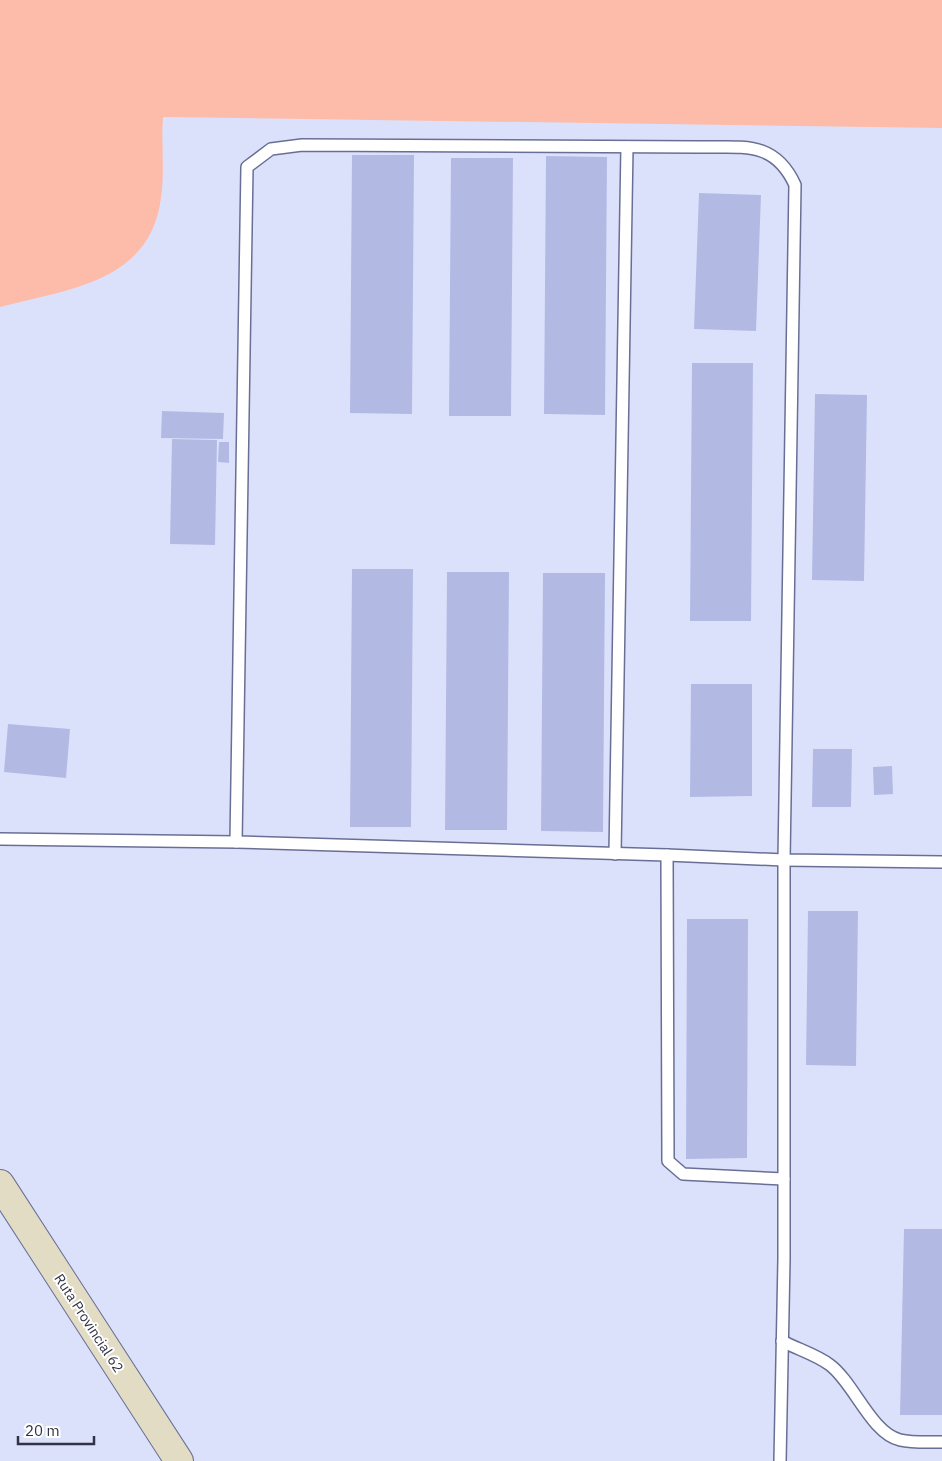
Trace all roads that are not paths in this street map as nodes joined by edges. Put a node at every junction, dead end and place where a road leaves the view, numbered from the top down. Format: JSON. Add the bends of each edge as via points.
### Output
{"nodes":[{"id":1,"x":627,"y":148,"type":"junction"},
{"id":2,"x":0,"y":839,"type":"edge"},
{"id":3,"x":236,"y":842,"type":"junction"},
{"id":4,"x":615,"y":854,"type":"junction"},
{"id":5,"x":667,"y":854,"type":"junction"},
{"id":6,"x":784,"y":860,"type":"junction"},
{"id":7,"x":942,"y":862,"type":"edge"},
{"id":8,"x":784,"y":1179,"type":"junction"},
{"id":9,"x":0,"y":1184,"type":"edge"},
{"id":10,"x":782,"y":1341,"type":"junction"},
{"id":11,"x":942,"y":1442,"type":"edge"},
{"id":12,"x":179,"y":1461,"type":"edge"},
{"id":13,"x":780,"y":1461,"type":"edge"}],
"edges":[{"from":1,"to":3,"type":"lane","via":[[302,145],[271,149],[247,167]]},
{"from":1,"to":4,"type":"lane"},
{"from":1,"to":6,"type":"lane","via":[[698,146],[761,149],[777,158],[795,185]]},
{"from":2,"to":3,"type":"lane"},
{"from":3,"to":4,"type":"lane"},
{"from":4,"to":5,"type":"lane"},
{"from":5,"to":6,"type":"lane"},
{"from":5,"to":8,"type":"lane","via":[[668,1161],[682,1174]]},
{"from":6,"to":7,"type":"lane"},
{"from":6,"to":8,"type":"lane"},
{"from":8,"to":10,"type":"lane"},
{"from":9,"to":12,"type":"main road","name":"Ruta Provincial 62"},
{"from":10,"to":11,"type":"lane","via":[[830,1364],[848,1382],[880,1427],[899,1440]]},
{"from":10,"to":13,"type":"lane"}]}
